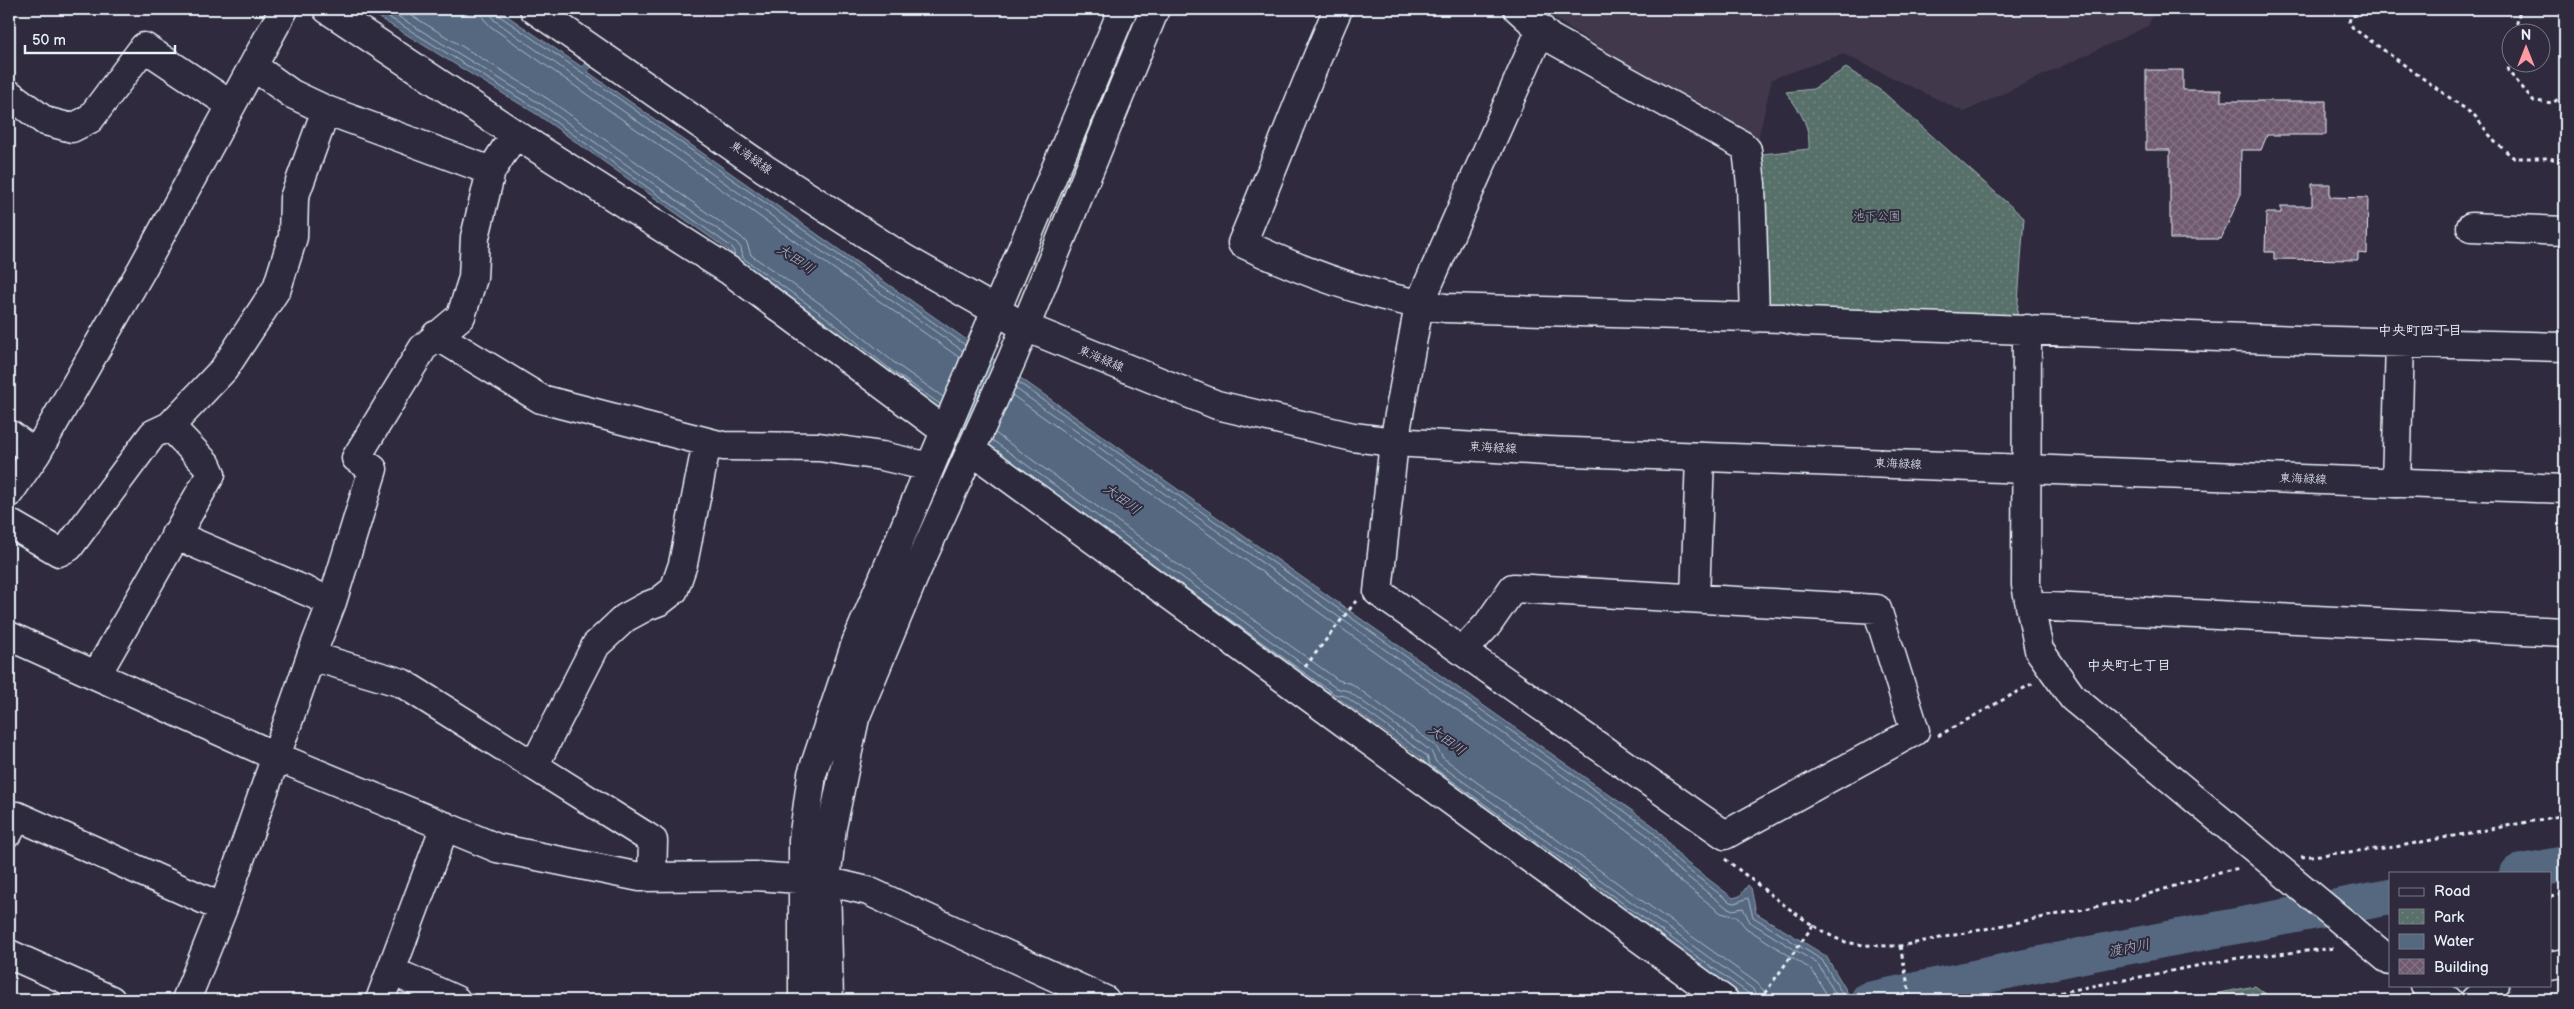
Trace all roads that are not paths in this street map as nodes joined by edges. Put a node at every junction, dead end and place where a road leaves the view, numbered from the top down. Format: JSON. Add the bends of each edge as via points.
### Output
{"nodes":[{"id":1,"x":284,"y":9,"type":"edge"},
{"id":2,"x":327,"y":9,"type":"edge"},
{"id":3,"x":534,"y":9,"type":"edge"},
{"id":4,"x":1123,"y":9,"type":"edge"},
{"id":5,"x":1155,"y":9,"type":"edge"},
{"id":6,"x":1338,"y":9,"type":"edge"},
{"id":7,"x":1518,"y":9,"type":"edge"},
{"id":8,"x":1541,"y":29,"type":"junction"},
{"id":9,"x":253,"y":66,"type":"junction"},
{"id":10,"x":9,"y":94,"type":"edge"},
{"id":11,"x":231,"y":105,"type":"junction"},
{"id":12,"x":326,"y":110,"type":"junction"},
{"id":13,"x":515,"y":134,"type":"junction"},
{"id":14,"x":491,"y":171,"type":"junction"},
{"id":15,"x":2471,"y":227,"type":"dead end"},
{"id":16,"x":2565,"y":232,"type":"edge"},
{"id":17,"x":1419,"y":305,"type":"junction"},
{"id":18,"x":996,"y":310,"type":"junction"},
{"id":19,"x":1755,"y":318,"type":"junction"},
{"id":20,"x":1025,"y":327,"type":"junction"},
{"id":21,"x":2027,"y":329,"type":"junction"},
{"id":22,"x":436,"y":335,"type":"junction"},
{"id":23,"x":2400,"y":343,"type":"junction"},
{"id":24,"x":2565,"y":347,"type":"edge"},
{"id":25,"x":170,"y":426,"type":"junction"},
{"id":26,"x":947,"y":428,"type":"junction"},
{"id":27,"x":9,"y":434,"type":"edge"},
{"id":28,"x":707,"y":442,"type":"junction"},
{"id":29,"x":1394,"y":442,"type":"junction"},
{"id":30,"x":973,"y":446,"type":"junction"},
{"id":31,"x":36,"y":454,"type":"junction"},
{"id":32,"x":1700,"y":457,"type":"junction"},
{"id":33,"x":930,"y":467,"type":"junction"},
{"id":34,"x":2028,"y":468,"type":"junction"},
{"id":35,"x":2396,"y":483,"type":"junction"},
{"id":36,"x":2565,"y":489,"type":"edge"},
{"id":37,"x":9,"y":493,"type":"edge"},
{"id":38,"x":9,"y":523,"type":"edge"},
{"id":39,"x":175,"y":535,"type":"junction"},
{"id":40,"x":1695,"y":598,"type":"junction"},
{"id":41,"x":332,"y":602,"type":"junction"},
{"id":42,"x":2030,"y":606,"type":"junction"},
{"id":43,"x":2565,"y":632,"type":"edge"},
{"id":44,"x":9,"y":636,"type":"edge"},
{"id":45,"x":1464,"y":650,"type":"junction"},
{"id":46,"x":311,"y":656,"type":"junction"},
{"id":47,"x":97,"y":674,"type":"junction"},
{"id":48,"x":275,"y":756,"type":"junction"},
{"id":49,"x":534,"y":766,"type":"junction"},
{"id":50,"x":445,"y":826,"type":"junction"},
{"id":51,"x":9,"y":832,"type":"edge"},
{"id":52,"x":652,"y":877,"type":"junction"},
{"id":53,"x":815,"y":881,"type":"junction"},
{"id":54,"x":222,"y":908,"type":"junction"},
{"id":55,"x":9,"y":954,"type":"edge"},
{"id":56,"x":2389,"y":960,"type":"edge"},
{"id":57,"x":2565,"y":963,"type":"edge"},
{"id":58,"x":2552,"y":966,"type":"edge"},
{"id":59,"x":392,"y":972,"type":"junction"},
{"id":60,"x":2427,"y":986,"type":"edge"},
{"id":61,"x":2494,"y":986,"type":"edge"},
{"id":62,"x":110,"y":1000,"type":"edge"},
{"id":63,"x":186,"y":1000,"type":"edge"},
{"id":64,"x":380,"y":1000,"type":"edge"},
{"id":65,"x":456,"y":1000,"type":"edge"},
{"id":66,"x":803,"y":1000,"type":"edge"},
{"id":67,"x":829,"y":1000,"type":"edge"},
{"id":68,"x":1105,"y":1000,"type":"edge"},
{"id":69,"x":1724,"y":1000,"type":"edge"},
{"id":70,"x":2448,"y":1000,"type":"edge"},
{"id":71,"x":2475,"y":1000,"type":"edge"}],
"edges":[{"from":1,"to":9,"type":"street"},
{"from":2,"to":13,"type":"street"},
{"from":3,"to":18,"type":"street","name":"東海緑線","via":[[765,169],[906,259]]},
{"from":4,"to":18,"type":"street"},
{"from":5,"to":20,"type":"street"},
{"from":6,"to":17,"type":"street","via":[[1242,243],[1329,278]]},
{"from":7,"to":8,"type":"street"},
{"from":8,"to":17,"type":"street"},
{"from":8,"to":19,"type":"street","via":[[1550,38],[1624,77],[1747,150]]},
{"from":9,"to":11,"type":"street"},
{"from":9,"to":12,"type":"street","via":[[292,94]]},
{"from":10,"to":11,"type":"street","via":[[45,121],[72,128],[90,119],[144,47]]},
{"from":11,"to":31,"type":"street"},
{"from":12,"to":14,"type":"street"},
{"from":12,"to":25,"type":"street","via":[[294,198],[293,237],[277,288],[224,369]]},
{"from":13,"to":14,"type":"street"},
{"from":13,"to":26,"type":"street","via":[[730,271]]},
{"from":14,"to":22,"type":"street","via":[[475,237],[473,278],[461,316]]},
{"from":15,"to":16,"type":"street"},
{"from":17,"to":19,"type":"street"},
{"from":17,"to":29,"type":"street"},
{"from":18,"to":20,"type":"street","name":"東海緑線"},
{"from":18,"to":26,"type":"street"},
{"from":19,"to":21,"type":"street"},
{"from":20,"to":29,"type":"street","name":"東海緑線","via":[[1217,405],[1353,437]]},
{"from":20,"to":30,"type":"street"},
{"from":21,"to":23,"type":"street"},
{"from":21,"to":34,"type":"street"},
{"from":22,"to":28,"type":"street","via":[[541,399]]},
{"from":22,"to":41,"type":"street","via":[[423,348],[356,458],[373,469]]},
{"from":23,"to":24,"type":"street"},
{"from":23,"to":35,"type":"street"},
{"from":25,"to":38,"type":"street","via":[[153,434],[69,547],[58,552]]},
{"from":25,"to":39,"type":"street","via":[[207,465],[211,474]]},
{"from":26,"to":33,"type":"street"},
{"from":27,"to":31,"type":"street"},
{"from":28,"to":33,"type":"street","via":[[723,446],[819,447]]},
{"from":28,"to":49,"type":"street","via":[[683,564],[674,590],[660,601],[625,618],[596,645]]},
{"from":29,"to":32,"type":"street","name":"東海緑線"},
{"from":29,"to":45,"type":"street","via":[[1378,592]]},
{"from":30,"to":53,"type":"street","via":[[877,661],[855,718],[832,828]]},
{"from":30,"to":69,"type":"street"},
{"from":31,"to":37,"type":"street"},
{"from":32,"to":34,"type":"street","name":"東海緑線"},
{"from":32,"to":40,"type":"street"},
{"from":33,"to":53,"type":"street","via":[[856,643],[812,774],[803,840]]},
{"from":34,"to":35,"type":"street","name":"東海緑線"},
{"from":34,"to":42,"type":"street","via":[[2026,585]]},
{"from":35,"to":36,"type":"street","name":"東海緑線"},
{"from":39,"to":41,"type":"street"},
{"from":39,"to":47,"type":"street"},
{"from":40,"to":45,"type":"street","via":[[1513,588],[1488,624]]},
{"from":40,"to":45,"type":"street","via":[[1877,609],[1915,731],[1725,835]]},
{"from":41,"to":46,"type":"street"},
{"from":42,"to":43,"type":"street"},
{"from":42,"to":56,"type":"street","via":[[2039,650],[2073,698]]},
{"from":44,"to":47,"type":"street"},
{"from":46,"to":48,"type":"street"},
{"from":46,"to":49,"type":"street","via":[[402,683]]},
{"from":47,"to":48,"type":"street"},
{"from":48,"to":50,"type":"street"},
{"from":48,"to":54,"type":"street"},
{"from":49,"to":52,"type":"street","via":[[653,842]]},
{"from":50,"to":52,"type":"street","via":[[497,848]]},
{"from":50,"to":59,"type":"street"},
{"from":51,"to":54,"type":"street","via":[[17,816]]},
{"from":52,"to":53,"type":"street","via":[[755,876]]},
{"from":53,"to":66,"type":"street"},
{"from":53,"to":67,"type":"street"},
{"from":53,"to":68,"type":"street","via":[[868,892]]},
{"from":54,"to":63,"type":"street"},
{"from":55,"to":62,"type":"street"},
{"from":57,"to":58,"type":"street"},
{"from":59,"to":64,"type":"street"},
{"from":59,"to":65,"type":"street"},
{"from":60,"to":70,"type":"street"},
{"from":61,"to":71,"type":"street"}]}
